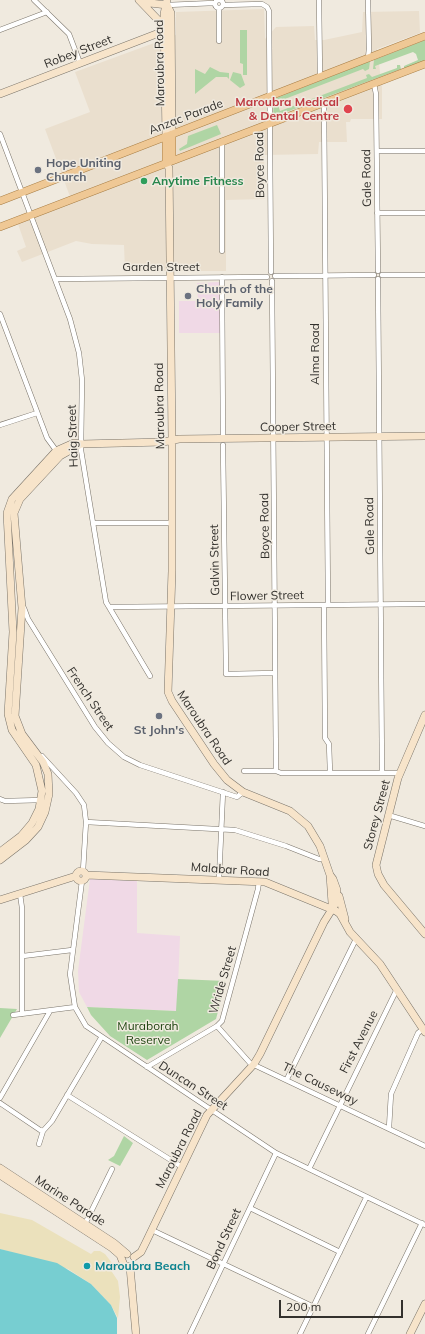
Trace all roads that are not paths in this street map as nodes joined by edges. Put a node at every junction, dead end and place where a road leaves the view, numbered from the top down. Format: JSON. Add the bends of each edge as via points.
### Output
{"nodes":[{"id":1,"x":34,"y":0,"type":"edge"},
{"id":2,"x":139,"y":0,"type":"edge"},
{"id":3,"x":146,"y":0,"type":"edge"},
{"id":4,"x":319,"y":0,"type":"edge"},
{"id":5,"x":368,"y":0,"type":"edge"},
{"id":6,"x":217,"y":1,"type":"edge"},
{"id":7,"x":167,"y":3,"type":"edge"},
{"id":8,"x":221,"y":6,"type":"junction"},
{"id":9,"x":148,"y":8,"type":"junction"},
{"id":10,"x":47,"y":12,"type":"junction"},
{"id":11,"x":164,"y":28,"type":"junction"},
{"id":12,"x":0,"y":30,"type":"edge"},
{"id":13,"x":425,"y":36,"type":"edge"},
{"id":14,"x":218,"y":41,"type":"dead end"},
{"id":15,"x":369,"y":50,"type":"junction"},
{"id":16,"x":376,"y":55,"type":"junction"},
{"id":17,"x":368,"y":58,"type":"junction"},
{"id":18,"x":80,"y":63,"type":"junction"},
{"id":19,"x":425,"y":64,"type":"edge"},
{"id":20,"x":320,"y":76,"type":"junction"},
{"id":21,"x":374,"y":84,"type":"junction"},
{"id":22,"x":0,"y":94,"type":"edge"},
{"id":23,"x":270,"y":96,"type":"junction"},
{"id":24,"x":324,"y":102,"type":"junction"},
{"id":25,"x":270,"y":123,"type":"junction"},
{"id":26,"x":0,"y":134,"type":"edge"},
{"id":27,"x":169,"y":135,"type":"junction"},
{"id":28,"x":222,"y":141,"type":"junction"},
{"id":29,"x":376,"y":151,"type":"junction"},
{"id":30,"x":425,"y":151,"type":"edge"},
{"id":31,"x":169,"y":164,"type":"junction"},
{"id":32,"x":22,"y":192,"type":"junction"},
{"id":33,"x":0,"y":201,"type":"edge"},
{"id":34,"x":377,"y":213,"type":"junction"},
{"id":35,"x":425,"y":213,"type":"edge"},
{"id":36,"x":31,"y":215,"type":"junction"},
{"id":37,"x":0,"y":227,"type":"edge"},
{"id":38,"x":222,"y":251,"type":"dead end"},
{"id":39,"x":271,"y":272,"type":"junction"},
{"id":40,"x":425,"y":275,"type":"edge"},
{"id":41,"x":275,"y":276,"type":"junction"},
{"id":42,"x":325,"y":276,"type":"junction"},
{"id":43,"x":170,"y":277,"type":"junction"},
{"id":44,"x":222,"y":277,"type":"junction"},
{"id":45,"x":267,"y":277,"type":"junction"},
{"id":46,"x":378,"y":277,"type":"junction"},
{"id":47,"x":55,"y":278,"type":"junction"},
{"id":48,"x":272,"y":281,"type":"junction"},
{"id":49,"x":0,"y":314,"type":"edge"},
{"id":50,"x":37,"y":413,"type":"junction"},
{"id":51,"x":0,"y":425,"type":"edge"},
{"id":52,"x":425,"y":436,"type":"edge"},
{"id":53,"x":326,"y":437,"type":"junction"},
{"id":54,"x":379,"y":437,"type":"junction"},
{"id":55,"x":274,"y":438,"type":"junction"},
{"id":56,"x":172,"y":439,"type":"junction"},
{"id":57,"x":223,"y":442,"type":"junction"},
{"id":58,"x":81,"y":444,"type":"junction"},
{"id":59,"x":58,"y":454,"type":"junction"},
{"id":60,"x":172,"y":522,"type":"junction"},
{"id":61,"x":93,"y":523,"type":"junction"},
{"id":62,"x":21,"y":597,"type":"junction"},
{"id":63,"x":381,"y":604,"type":"junction"},
{"id":64,"x":425,"y":604,"type":"edge"},
{"id":65,"x":275,"y":605,"type":"junction"},
{"id":66,"x":326,"y":605,"type":"junction"},
{"id":67,"x":170,"y":606,"type":"junction"},
{"id":68,"x":226,"y":606,"type":"junction"},
{"id":69,"x":109,"y":607,"type":"junction"},
{"id":70,"x":275,"y":673,"type":"junction"},
{"id":71,"x":150,"y":676,"type":"dead end"},
{"id":72,"x":425,"y":715,"type":"edge"},
{"id":73,"x":34,"y":748,"type":"junction"},
{"id":74,"x":244,"y":771,"type":"dead end"},
{"id":75,"x":276,"y":771,"type":"junction"},
{"id":76,"x":330,"y":772,"type":"junction"},
{"id":77,"x":382,"y":772,"type":"junction"},
{"id":78,"x":400,"y":773,"type":"junction"},
{"id":79,"x":48,"y":774,"type":"junction"},
{"id":80,"x":39,"y":775,"type":"junction"},
{"id":81,"x":59,"y":775,"type":"junction"},
{"id":82,"x":223,"y":792,"type":"junction"},
{"id":83,"x":243,"y":792,"type":"junction"},
{"id":84,"x":0,"y":799,"type":"edge"},
{"id":85,"x":45,"y":800,"type":"junction"},
{"id":86,"x":388,"y":816,"type":"junction"},
{"id":87,"x":86,"y":822,"type":"junction"},
{"id":88,"x":425,"y":826,"type":"edge"},
{"id":89,"x":220,"y":830,"type":"junction"},
{"id":90,"x":425,"y":831,"type":"edge"},
{"id":91,"x":0,"y":852,"type":"edge"},
{"id":92,"x":325,"y":858,"type":"junction"},
{"id":93,"x":0,"y":860,"type":"edge"},
{"id":94,"x":85,"y":873,"type":"junction"},
{"id":95,"x":330,"y":875,"type":"junction"},
{"id":96,"x":79,"y":879,"type":"junction"},
{"id":97,"x":219,"y":880,"type":"junction"},
{"id":98,"x":259,"y":881,"type":"junction"},
{"id":99,"x":338,"y":890,"type":"junction"},
{"id":100,"x":20,"y":894,"type":"junction"},
{"id":101,"x":0,"y":900,"type":"edge"},
{"id":102,"x":310,"y":900,"type":"junction"},
{"id":103,"x":331,"y":909,"type":"junction"},
{"id":104,"x":324,"y":922,"type":"junction"},
{"id":105,"x":344,"y":924,"type":"junction"},
{"id":106,"x":425,"y":934,"type":"edge"},
{"id":107,"x":356,"y":939,"type":"junction"},
{"id":108,"x":72,"y":950,"type":"junction"},
{"id":109,"x":23,"y":956,"type":"junction"},
{"id":110,"x":397,"y":989,"type":"junction"},
{"id":111,"x":75,"y":1007,"type":"junction"},
{"id":112,"x":50,"y":1011,"type":"junction"},
{"id":113,"x":22,"y":1014,"type":"junction"},
{"id":114,"x":13,"y":1015,"type":"dead end"},
{"id":115,"x":217,"y":1026,"type":"junction"},
{"id":116,"x":424,"y":1031,"type":"edge"},
{"id":117,"x":101,"y":1038,"type":"junction"},
{"id":118,"x":254,"y":1064,"type":"junction"},
{"id":119,"x":147,"y":1067,"type":"junction"},
{"id":120,"x":286,"y":1079,"type":"junction"},
{"id":121,"x":67,"y":1095,"type":"junction"},
{"id":122,"x":0,"y":1098,"type":"edge"},
{"id":123,"x":0,"y":1103,"type":"edge"},
{"id":124,"x":339,"y":1105,"type":"junction"},
{"id":125,"x":212,"y":1109,"type":"junction"},
{"id":126,"x":388,"y":1128,"type":"junction"},
{"id":127,"x":43,"y":1131,"type":"junction"},
{"id":128,"x":39,"y":1144,"type":"dead end"},
{"id":129,"x":425,"y":1146,"type":"edge"},
{"id":130,"x":276,"y":1153,"type":"junction"},
{"id":131,"x":182,"y":1167,"type":"junction"},
{"id":132,"x":0,"y":1168,"type":"edge"},
{"id":133,"x":112,"y":1169,"type":"dead end"},
{"id":134,"x":309,"y":1169,"type":"junction"},
{"id":135,"x":0,"y":1175,"type":"edge"},
{"id":136,"x":366,"y":1198,"type":"junction"},
{"id":137,"x":250,"y":1208,"type":"junction"},
{"id":138,"x":85,"y":1224,"type":"junction"},
{"id":139,"x":423,"y":1224,"type":"edge"},
{"id":140,"x":152,"y":1230,"type":"junction"},
{"id":141,"x":340,"y":1252,"type":"junction"},
{"id":142,"x":128,"y":1257,"type":"junction"},
{"id":143,"x":223,"y":1265,"type":"junction"},
{"id":144,"x":130,"y":1267,"type":"junction"},
{"id":145,"x":425,"y":1304,"type":"edge"},
{"id":146,"x":314,"y":1307,"type":"junction"},
{"id":147,"x":191,"y":1333,"type":"edge"},
{"id":148,"x":136,"y":1334,"type":"edge"},
{"id":149,"x":300,"y":1334,"type":"edge"},
{"id":150,"x":368,"y":1334,"type":"edge"},
{"id":151,"x":410,"y":1334,"type":"edge"}],
"edges":[{"from":1,"to":10,"type":"street"},
{"from":2,"to":9,"type":"street"},
{"from":3,"to":7,"type":"street","via":[[150,3]]},
{"from":4,"to":20,"type":"street"},
{"from":5,"to":15,"type":"street"},
{"from":6,"to":7,"type":"street"},
{"from":6,"to":8,"type":"street","via":[[222,2]]},
{"from":6,"to":8,"type":"street","via":[[216,7]]},
{"from":7,"to":9,"type":"street","via":[[158,9]]},
{"from":7,"to":11,"type":"street","name":"Maroubra Road"},
{"from":7,"to":27,"type":"street","name":"Maroubra Road","via":[[171,12]]},
{"from":8,"to":14,"type":"street"},
{"from":8,"to":23,"type":"street","name":"Boyce Road","via":[[262,4],[269,9]]},
{"from":9,"to":11,"type":"street"},
{"from":10,"to":12,"type":"street"},
{"from":10,"to":18,"type":"street","via":[[69,34]]},
{"from":11,"to":18,"type":"street","name":"Robey Street"},
{"from":11,"to":27,"type":"street","name":"Maroubra Road"},
{"from":13,"to":16,"type":"main road","name":"Anzac Parade"},
{"from":15,"to":16,"type":"street"},
{"from":15,"to":17,"type":"street"},
{"from":16,"to":17,"type":"main road","name":"Anzac Parade"},
{"from":17,"to":20,"type":"main road","name":"Anzac Parade"},
{"from":18,"to":22,"type":"street","name":"Robey Street"},
{"from":19,"to":21,"type":"main road"},
{"from":20,"to":23,"type":"main road","name":"Anzac Parade"},
{"from":21,"to":24,"type":"main road"},
{"from":21,"to":29,"type":"street","name":"Gale Road"},
{"from":23,"to":25,"type":"street","name":"Boyce Road"},
{"from":23,"to":27,"type":"main road","name":"Anzac Parade"},
{"from":24,"to":25,"type":"main road"},
{"from":24,"to":42,"type":"street","name":"Alma Road"},
{"from":25,"to":28,"type":"main road"},
{"from":25,"to":39,"type":"street","name":"Boyce Road"},
{"from":26,"to":32,"type":"street","name":"Haig Street"},
{"from":27,"to":31,"type":"main road","name":"Maroubra Road"},
{"from":27,"to":32,"type":"main road","name":"Anzac Parade"},
{"from":28,"to":31,"type":"main road"},
{"from":28,"to":38,"type":"street"},
{"from":29,"to":30,"type":"street"},
{"from":29,"to":34,"type":"street","name":"Gale Road"},
{"from":31,"to":36,"type":"main road"},
{"from":31,"to":43,"type":"street","name":"Maroubra Road"},
{"from":32,"to":33,"type":"main road","name":"Anzac Parade"},
{"from":32,"to":36,"type":"street","name":"Haig Street"},
{"from":34,"to":35,"type":"street"},
{"from":34,"to":46,"type":"street","name":"Gale Road"},
{"from":36,"to":37,"type":"main road"},
{"from":36,"to":47,"type":"street","name":"Haig Street"},
{"from":39,"to":41,"type":"street"},
{"from":39,"to":45,"type":"street"},
{"from":40,"to":46,"type":"street"},
{"from":41,"to":42,"type":"street"},
{"from":41,"to":48,"type":"street"},
{"from":42,"to":46,"type":"street"},
{"from":42,"to":53,"type":"street","name":"Alma Road"},
{"from":43,"to":44,"type":"street","name":"Garden Street"},
{"from":43,"to":47,"type":"street","name":"Garden Street"},
{"from":43,"to":56,"type":"street","name":"Maroubra Road"},
{"from":44,"to":45,"type":"street","name":"Garden Street"},
{"from":44,"to":57,"type":"street","name":"Galvin Street"},
{"from":45,"to":48,"type":"street"},
{"from":46,"to":54,"type":"street","name":"Gale Road"},
{"from":47,"to":58,"type":"street","name":"Haig Street","via":[[70,319],[82,366]]},
{"from":48,"to":55,"type":"street","name":"Boyce Road"},
{"from":49,"to":50,"type":"street"},
{"from":50,"to":51,"type":"street"},
{"from":50,"to":59,"type":"street","via":[[47,438]]},
{"from":52,"to":54,"type":"street","name":"Cooper Street"},
{"from":53,"to":54,"type":"street","name":"Cooper Street"},
{"from":53,"to":55,"type":"street","name":"Cooper Street"},
{"from":53,"to":66,"type":"street","name":"Alma Road"},
{"from":54,"to":63,"type":"street","name":"Gale Road"},
{"from":55,"to":57,"type":"street","name":"Cooper Street"},
{"from":55,"to":65,"type":"street","name":"Boyce Road"},
{"from":56,"to":57,"type":"street","name":"Cooper Street"},
{"from":56,"to":58,"type":"street","name":"Cooper Street","via":[[163,442]]},
{"from":56,"to":60,"type":"street","name":"Maroubra Road"},
{"from":57,"to":68,"type":"street","name":"Galvin Street"},
{"from":58,"to":59,"type":"street","name":"Cooper Street","via":[[68,444]]},
{"from":58,"to":61,"type":"street","name":"Haig Street"},
{"from":59,"to":62,"type":"street","via":[[15,507]]},
{"from":59,"to":80,"type":"street","via":[[16,493],[8,505],[7,513],[13,632],[8,714],[12,730]]},
{"from":60,"to":61,"type":"street"},
{"from":60,"to":67,"type":"street","name":"Maroubra Road"},
{"from":61,"to":69,"type":"street","name":"Haig Street","via":[[106,602]]},
{"from":62,"to":73,"type":"street","via":[[15,716],[22,734]]},
{"from":62,"to":82,"type":"street","name":"French Street","via":[[28,619],[81,705],[108,743],[124,757],[140,765]]},
{"from":63,"to":64,"type":"street","name":"Flower Street"},
{"from":63,"to":66,"type":"street","name":"Flower Street"},
{"from":63,"to":77,"type":"street","name":"Gale Road"},
{"from":65,"to":66,"type":"street","name":"Flower Street"},
{"from":65,"to":68,"type":"street","name":"Flower Street"},
{"from":65,"to":70,"type":"street","name":"Boyce Road"},
{"from":66,"to":76,"type":"street","name":"Alma Road","via":[[325,738],[329,744]]},
{"from":67,"to":68,"type":"street","name":"Flower Street"},
{"from":67,"to":69,"type":"street","name":"Flower Street"},
{"from":67,"to":83,"type":"street","name":"Maroubra Road","via":[[167,682],[169,698],[220,772]]},
{"from":68,"to":70,"type":"street","name":"Galvin Street","via":[[226,674]]},
{"from":69,"to":71,"type":"street","name":"Haig Street"},
{"from":70,"to":75,"type":"street","name":"Boyce Road"},
{"from":72,"to":78,"type":"street","name":"Storey Street"},
{"from":73,"to":79,"type":"street","via":[[44,762]]},
{"from":73,"to":81,"type":"street"},
{"from":74,"to":75,"type":"street"},
{"from":75,"to":76,"type":"street"},
{"from":76,"to":77,"type":"street"},
{"from":77,"to":78,"type":"street"},
{"from":78,"to":86,"type":"street","name":"Storey Street"},
{"from":79,"to":80,"type":"street"},
{"from":79,"to":81,"type":"street"},
{"from":79,"to":85,"type":"street"},
{"from":80,"to":85,"type":"street"},
{"from":81,"to":87,"type":"street","via":[[82,800]]},
{"from":82,"to":83,"type":"street","name":"French Street","via":[[237,797]]},
{"from":82,"to":89,"type":"street"},
{"from":83,"to":92,"type":"street","name":"Maroubra Road","via":[[290,811],[300,818],[316,837]]},
{"from":84,"to":85,"type":"street"},
{"from":85,"to":91,"type":"street","via":[[27,831]]},
{"from":85,"to":93,"type":"street","via":[[42,820],[33,834]]},
{"from":86,"to":88,"type":"street"},
{"from":86,"to":106,"type":"street","name":"Storey Street","via":[[377,857],[378,874],[384,885]]},
{"from":87,"to":89,"type":"street"},
{"from":87,"to":94,"type":"street"},
{"from":88,"to":90,"type":"street"},
{"from":89,"to":92,"type":"street","via":[[235,830],[261,837],[318,860]]},
{"from":89,"to":97,"type":"street"},
{"from":92,"to":95,"type":"street","name":"Maroubra Road"},
{"from":94,"to":96,"type":"street","via":[[86,879]]},
{"from":94,"to":97,"type":"street","name":"Malabar Road"},
{"from":95,"to":99,"type":"street","name":"Maroubra Road"},
{"from":95,"to":103,"type":"street"},
{"from":96,"to":100,"type":"street"},
{"from":96,"to":108,"type":"street","name":"Duncan Street"},
{"from":97,"to":98,"type":"street","name":"Malabar Road"},
{"from":98,"to":102,"type":"street","name":"Malabar Road","via":[[274,884]]},
{"from":98,"to":115,"type":"street","name":"Wride Street","via":[[222,1021]]},
{"from":99,"to":103,"type":"street","name":"Maroubra Road","via":[[336,903]]},
{"from":99,"to":105,"type":"street","via":[[345,916]]},
{"from":100,"to":101,"type":"street"},
{"from":100,"to":109,"type":"street"},
{"from":102,"to":103,"type":"street","name":"Malabar Road"},
{"from":102,"to":104,"type":"street","via":[[322,911]]},
{"from":103,"to":104,"type":"street","name":"Maroubra Road"},
{"from":103,"to":105,"type":"street","name":"Malabar Road","via":[[340,914]]},
{"from":104,"to":118,"type":"street","name":"Maroubra Road"},
{"from":105,"to":107,"type":"street","name":"Malabar Road"},
{"from":107,"to":110,"type":"street","name":"Malabar Road","via":[[380,964]]},
{"from":107,"to":120,"type":"street"},
{"from":108,"to":109,"type":"street"},
{"from":108,"to":111,"type":"street","name":"Duncan Street","via":[[70,974]]},
{"from":109,"to":113,"type":"street"},
{"from":110,"to":116,"type":"street","name":"Malabar Road"},
{"from":110,"to":124,"type":"street","name":"First Avenue"},
{"from":111,"to":112,"type":"street"},
{"from":111,"to":117,"type":"street","name":"Duncan Street","via":[[86,1026]]},
{"from":112,"to":113,"type":"street"},
{"from":112,"to":122,"type":"street"},
{"from":113,"to":114,"type":"street"},
{"from":115,"to":118,"type":"street","name":"The Causeway","via":[[250,1063]]},
{"from":115,"to":119,"type":"street","name":"Wride Street"},
{"from":116,"to":126,"type":"street","via":[[418,1033],[391,1094]]},
{"from":117,"to":119,"type":"street","name":"Duncan Street"},
{"from":117,"to":121,"type":"street"},
{"from":118,"to":120,"type":"street","name":"The Causeway"},
{"from":118,"to":125,"type":"street","name":"Maroubra Road"},
{"from":119,"to":125,"type":"street","name":"Duncan Street"},
{"from":120,"to":124,"type":"street","name":"The Causeway"},
{"from":121,"to":127,"type":"street"},
{"from":121,"to":131,"type":"street"},
{"from":123,"to":127,"type":"street"},
{"from":124,"to":126,"type":"street","name":"The Causeway"},
{"from":124,"to":134,"type":"street","name":"First Avenue"},
{"from":125,"to":130,"type":"street","name":"Duncan Street"},
{"from":125,"to":131,"type":"street","name":"Maroubra Road"},
{"from":126,"to":129,"type":"street","name":"The Causeway"},
{"from":127,"to":128,"type":"street"},
{"from":130,"to":134,"type":"street","name":"Duncan Street"},
{"from":130,"to":137,"type":"street","name":"Bond Street"},
{"from":131,"to":140,"type":"street","name":"Maroubra Road"},
{"from":132,"to":138,"type":"street","name":"Marine Parade"},
{"from":133,"to":138,"type":"street"},
{"from":134,"to":136,"type":"street","name":"Duncan Street"},
{"from":135,"to":142,"type":"street","name":"Marine Parade"},
{"from":136,"to":139,"type":"street","name":"Duncan Street"},
{"from":136,"to":141,"type":"street"},
{"from":137,"to":141,"type":"street"},
{"from":137,"to":143,"type":"street","name":"Bond Street"},
{"from":138,"to":142,"type":"street","name":"Marine Parade","via":[[114,1243]]},
{"from":139,"to":150,"type":"street"},
{"from":140,"to":142,"type":"street","name":"Maroubra Road","via":[[141,1252]]},
{"from":140,"to":143,"type":"street"},
{"from":141,"to":146,"type":"street"},
{"from":142,"to":144,"type":"street","via":[[124,1265]]},
{"from":142,"to":144,"type":"street","name":"Maroubra Road","via":[[135,1263]]},
{"from":143,"to":146,"type":"street"},
{"from":143,"to":147,"type":"street","name":"Bond Street"},
{"from":144,"to":148,"type":"street"},
{"from":145,"to":151,"type":"street"},
{"from":146,"to":149,"type":"street"}]}
